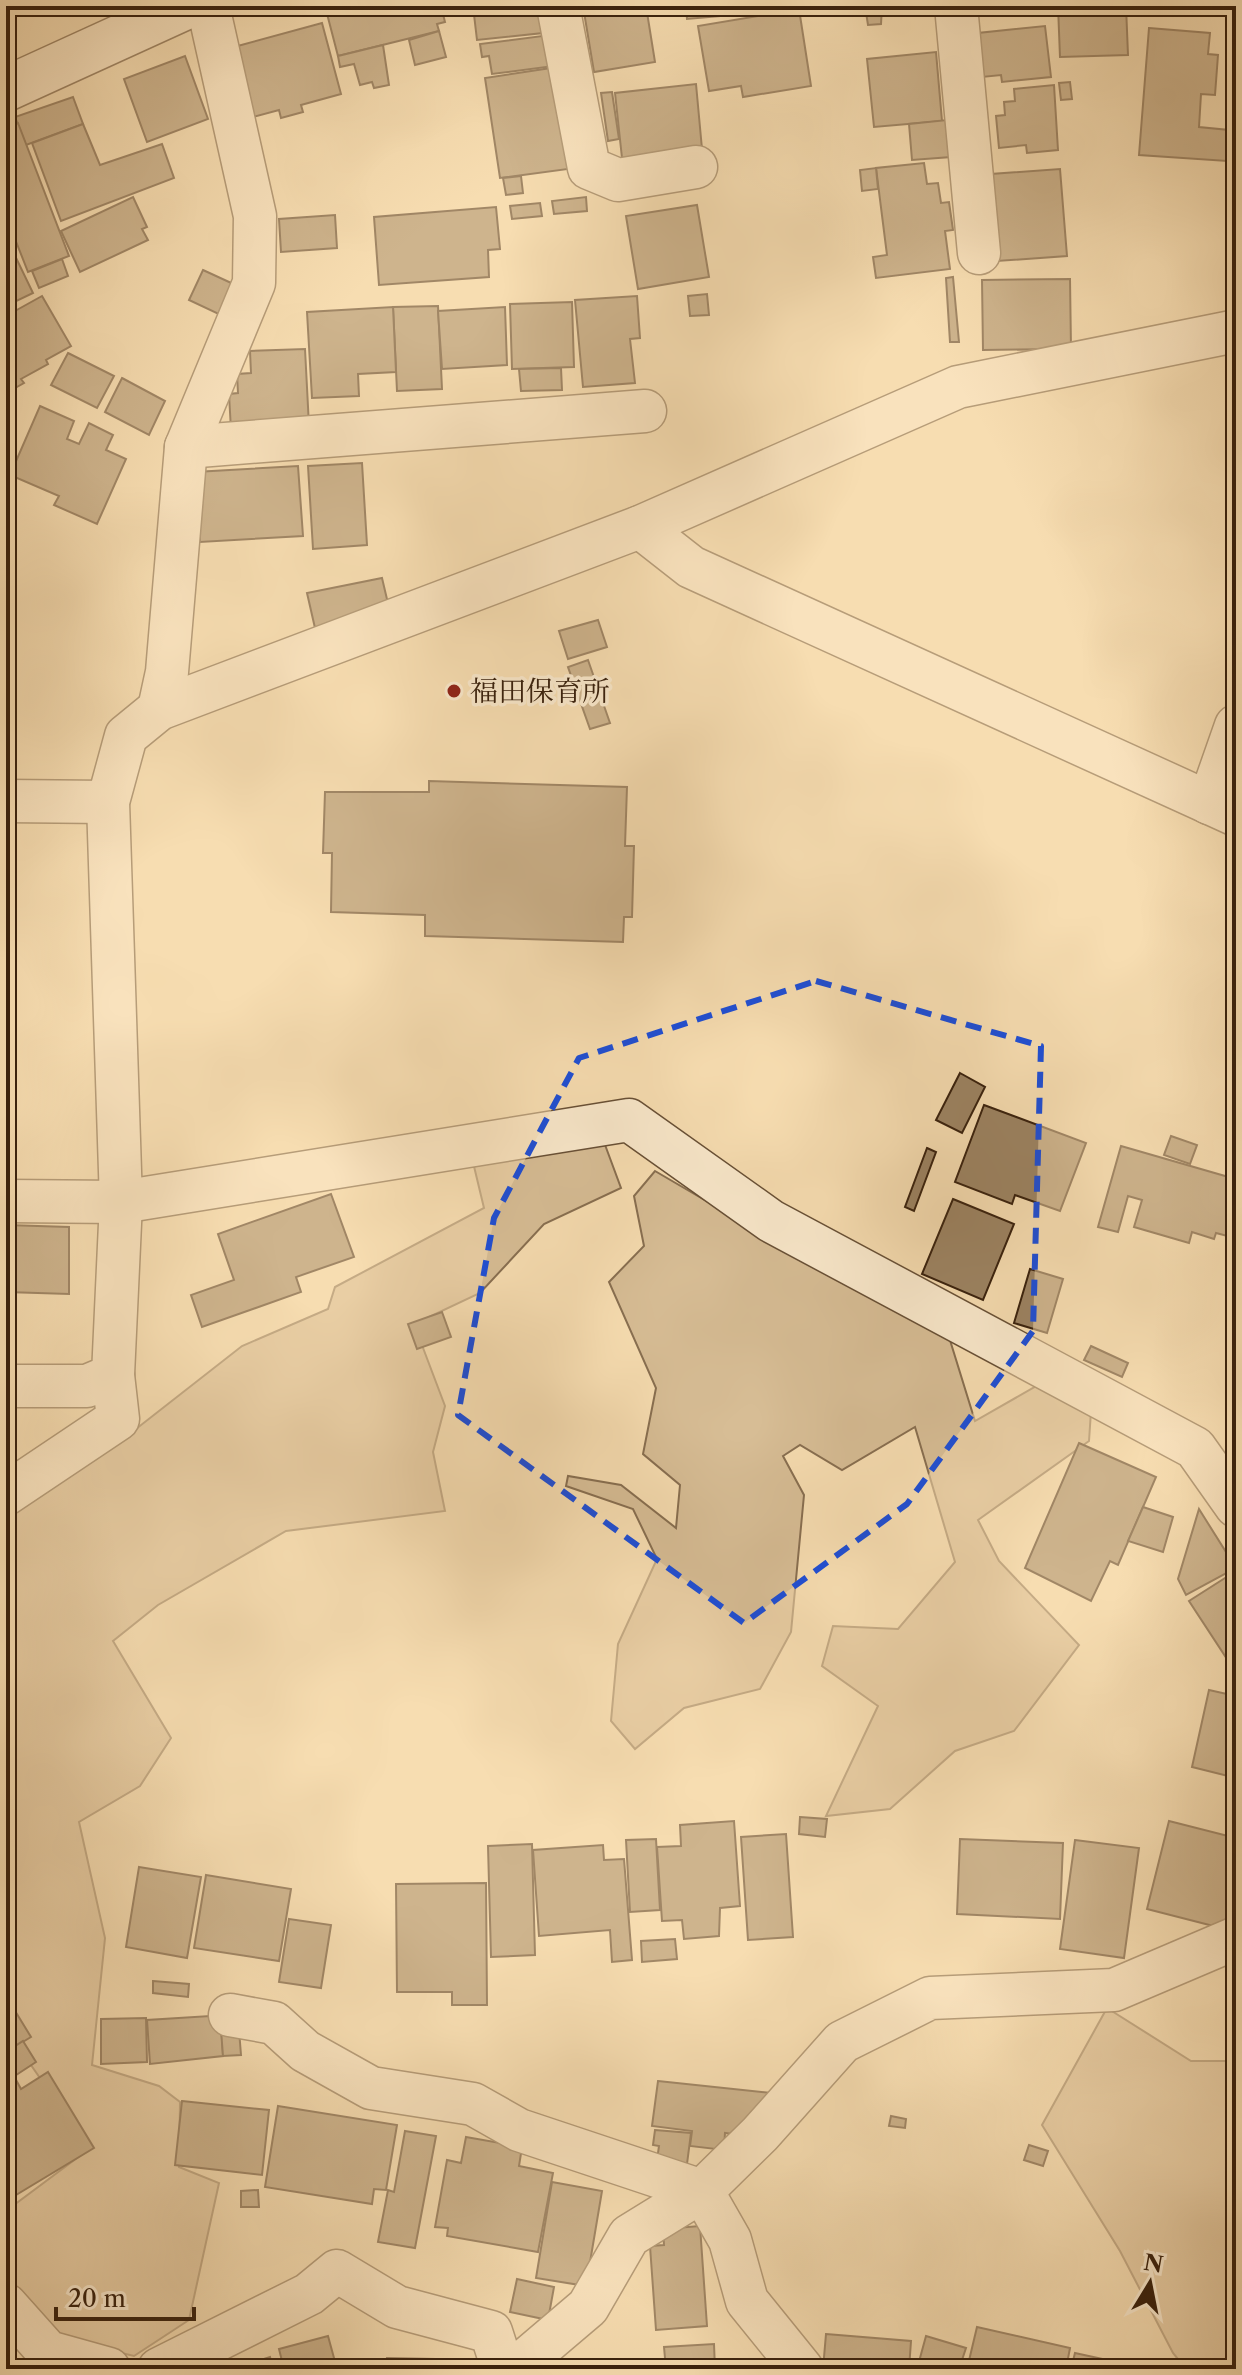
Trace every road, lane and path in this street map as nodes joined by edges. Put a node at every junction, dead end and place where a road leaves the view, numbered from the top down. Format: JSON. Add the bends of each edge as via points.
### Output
{"nodes":[{"id":1,"x":188,"y":6,"type":"edge"},
{"id":2,"x":208,"y":6,"type":"edge"},
{"id":3,"x":558,"y":6,"type":"edge"},
{"id":4,"x":956,"y":6,"type":"edge"},
{"id":5,"x":6,"y":89,"type":"edge"},
{"id":6,"x":696,"y":167,"type":"dead end"},
{"id":7,"x":979,"y":253,"type":"dead end"},
{"id":8,"x":1236,"y":331,"type":"edge"},
{"id":9,"x":645,"y":411,"type":"dead end"},
{"id":10,"x":186,"y":447,"type":"junction"},
{"id":11,"x":640,"y":527,"type":"junction"},
{"id":12,"x":159,"y":709,"type":"junction"},
{"id":13,"x":1236,"y":726,"type":"edge"},
{"id":14,"x":6,"y":801,"type":"edge"},
{"id":15,"x":108,"y":802,"type":"junction"},
{"id":16,"x":1222,"y":809,"type":"edge"},
{"id":17,"x":6,"y":1201,"type":"edge"},
{"id":18,"x":121,"y":1202,"type":"junction"},
{"id":19,"x":113,"y":1375,"type":"junction"},
{"id":20,"x":6,"y":1386,"type":"edge"},
{"id":21,"x":6,"y":1494,"type":"edge"},
{"id":22,"x":1236,"y":1506,"type":"edge"},
{"id":23,"x":1236,"y":1938,"type":"edge"},
{"id":24,"x":230,"y":2015,"type":"dead end"},
{"id":25,"x":702,"y":2191,"type":"junction"},
{"id":26,"x":6,"y":2305,"type":"edge"},
{"id":27,"x":109,"y":2369,"type":"edge"},
{"id":28,"x":159,"y":2369,"type":"edge"},
{"id":29,"x":503,"y":2369,"type":"edge"},
{"id":30,"x":515,"y":2369,"type":"edge"},
{"id":31,"x":802,"y":2369,"type":"edge"}],
"edges":[{"from":1,"to":5,"type":"main road"},
{"from":2,"to":10,"type":"street","via":[[255,216],[254,283]]},
{"from":3,"to":6,"type":"street","via":[[589,168],[618,180]]},
{"from":4,"to":7,"type":"street"},
{"from":8,"to":11,"type":"street","via":[[958,387]]},
{"from":9,"to":10,"type":"street"},
{"from":10,"to":12,"type":"street","via":[[167,672]]},
{"from":11,"to":12,"type":"street"},
{"from":11,"to":16,"type":"street","via":[[691,567]]},
{"from":12,"to":15,"type":"street","via":[[126,736]]},
{"from":13,"to":16,"type":"street"},
{"from":14,"to":15,"type":"street"},
{"from":15,"to":18,"type":"street"},
{"from":17,"to":18,"type":"street"},
{"from":18,"to":19,"type":"street"},
{"from":18,"to":22,"type":"street","via":[[629,1120],[771,1221],[1195,1448]]},
{"from":19,"to":20,"type":"street","via":[[87,1386]]},
{"from":19,"to":21,"type":"street","via":[[118,1419]]},
{"from":23,"to":25,"type":"street","via":[[1114,1990],[930,1998],[842,2042]]},
{"from":24,"to":25,"type":"street","via":[[274,2023],[305,2051],[371,2088],[473,2104],[519,2130]]},
{"from":25,"to":30,"type":"street","via":[[629,2236],[588,2307]]},
{"from":25,"to":31,"type":"street","via":[[730,2240],[747,2301]]},
{"from":26,"to":27,"type":"street","via":[[48,2352]]},
{"from":28,"to":29,"type":"street","via":[[309,2294],[337,2271],[397,2307],[491,2332]]}]}
